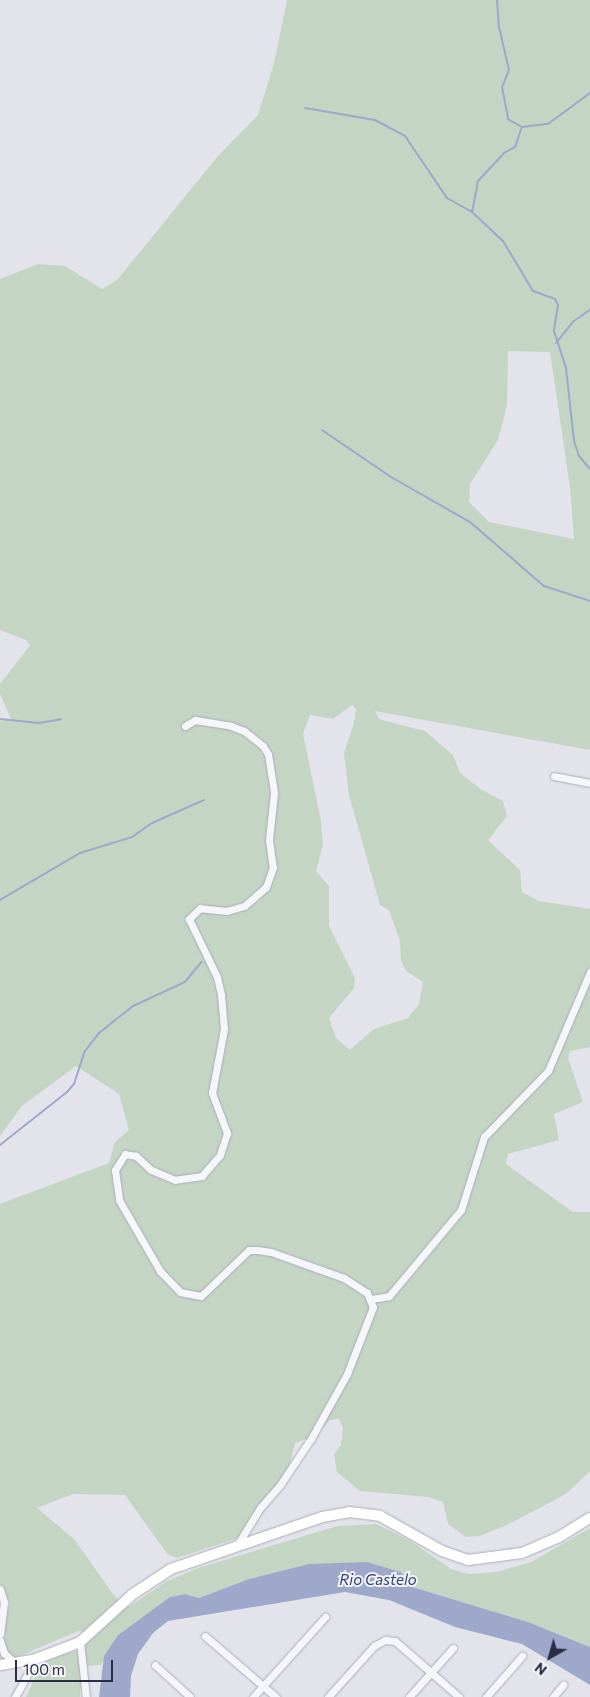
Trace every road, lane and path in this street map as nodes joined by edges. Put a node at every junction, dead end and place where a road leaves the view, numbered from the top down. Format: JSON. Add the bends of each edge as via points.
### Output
{"nodes":[{"id":1,"x":185,"y":726,"type":"dead end"},
{"id":2,"x":554,"y":776,"type":"dead end"},
{"id":3,"x":590,"y":783,"type":"edge"},
{"id":4,"x":590,"y":972,"type":"edge"},
{"id":5,"x":371,"y":1299,"type":"junction"},
{"id":6,"x":590,"y":1518,"type":"edge"},
{"id":7,"x":234,"y":1549,"type":"junction"},
{"id":8,"x":0,"y":1588,"type":"edge"},
{"id":9,"x":325,"y":1617,"type":"dead end"},
{"id":10,"x":0,"y":1634,"type":"edge"},
{"id":11,"x":205,"y":1636,"type":"dead end"},
{"id":12,"x":0,"y":1640,"type":"edge"},
{"id":13,"x":80,"y":1642,"type":"junction"},
{"id":14,"x":453,"y":1648,"type":"dead end"},
{"id":15,"x":522,"y":1656,"type":"dead end"},
{"id":16,"x":36,"y":1659,"type":"junction"},
{"id":17,"x":14,"y":1662,"type":"junction"},
{"id":18,"x":0,"y":1665,"type":"edge"},
{"id":19,"x":155,"y":1665,"type":"dead end"},
{"id":20,"x":432,"y":1672,"type":"junction"},
{"id":21,"x":563,"y":1685,"type":"dead end"},
{"id":22,"x":263,"y":1686,"type":"junction"},
{"id":23,"x":15,"y":1697,"type":"edge"},
{"id":24,"x":86,"y":1697,"type":"edge"},
{"id":25,"x":190,"y":1697,"type":"edge"},
{"id":26,"x":253,"y":1697,"type":"edge"},
{"id":27,"x":276,"y":1697,"type":"edge"},
{"id":28,"x":328,"y":1697,"type":"edge"},
{"id":29,"x":409,"y":1697,"type":"edge"},
{"id":30,"x":459,"y":1697,"type":"edge"},
{"id":31,"x":486,"y":1697,"type":"edge"},
{"id":32,"x":553,"y":1697,"type":"edge"}],
"edges":[{"from":1,"to":5,"type":"street","via":[[195,720],[231,726],[244,731],[268,754],[274,793],[269,840],[273,867],[266,887],[244,906],[227,911],[200,908],[189,919],[217,977],[222,995],[224,1029],[212,1093],[227,1133],[220,1155],[202,1176],[175,1180],[151,1170],[136,1156],[125,1154],[115,1170],[120,1200],[160,1271],[180,1292],[201,1296],[249,1250],[257,1250],[344,1278],[360,1287]]},
{"from":2,"to":3,"type":"street"},
{"from":4,"to":5,"type":"street","via":[[548,1071],[484,1137],[461,1210],[388,1296]]},
{"from":5,"to":7,"type":"street","via":[[371,1316],[332,1402],[304,1450]]},
{"from":6,"to":7,"type":"main road","via":[[540,1546],[502,1557],[468,1560],[442,1551],[380,1516],[349,1512],[322,1517]]},
{"from":7,"to":13,"type":"main road","via":[[171,1569],[150,1580]]},
{"from":8,"to":10,"type":"street","via":[[4,1602]]},
{"from":9,"to":22,"type":"street"},
{"from":11,"to":22,"type":"street"},
{"from":12,"to":17,"type":"street","via":[[4,1653]]},
{"from":13,"to":16,"type":"main road"},
{"from":13,"to":24,"type":"street"},
{"from":14,"to":20,"type":"street"},
{"from":15,"to":31,"type":"street"},
{"from":16,"to":17,"type":"main road"},
{"from":16,"to":23,"type":"street"},
{"from":17,"to":18,"type":"main road"},
{"from":19,"to":25,"type":"street"},
{"from":20,"to":28,"type":"street","via":[[395,1641],[385,1640],[374,1646]]},
{"from":20,"to":29,"type":"street"},
{"from":20,"to":30,"type":"street"},
{"from":21,"to":32,"type":"street"},
{"from":22,"to":26,"type":"street"},
{"from":22,"to":27,"type":"street"}]}
